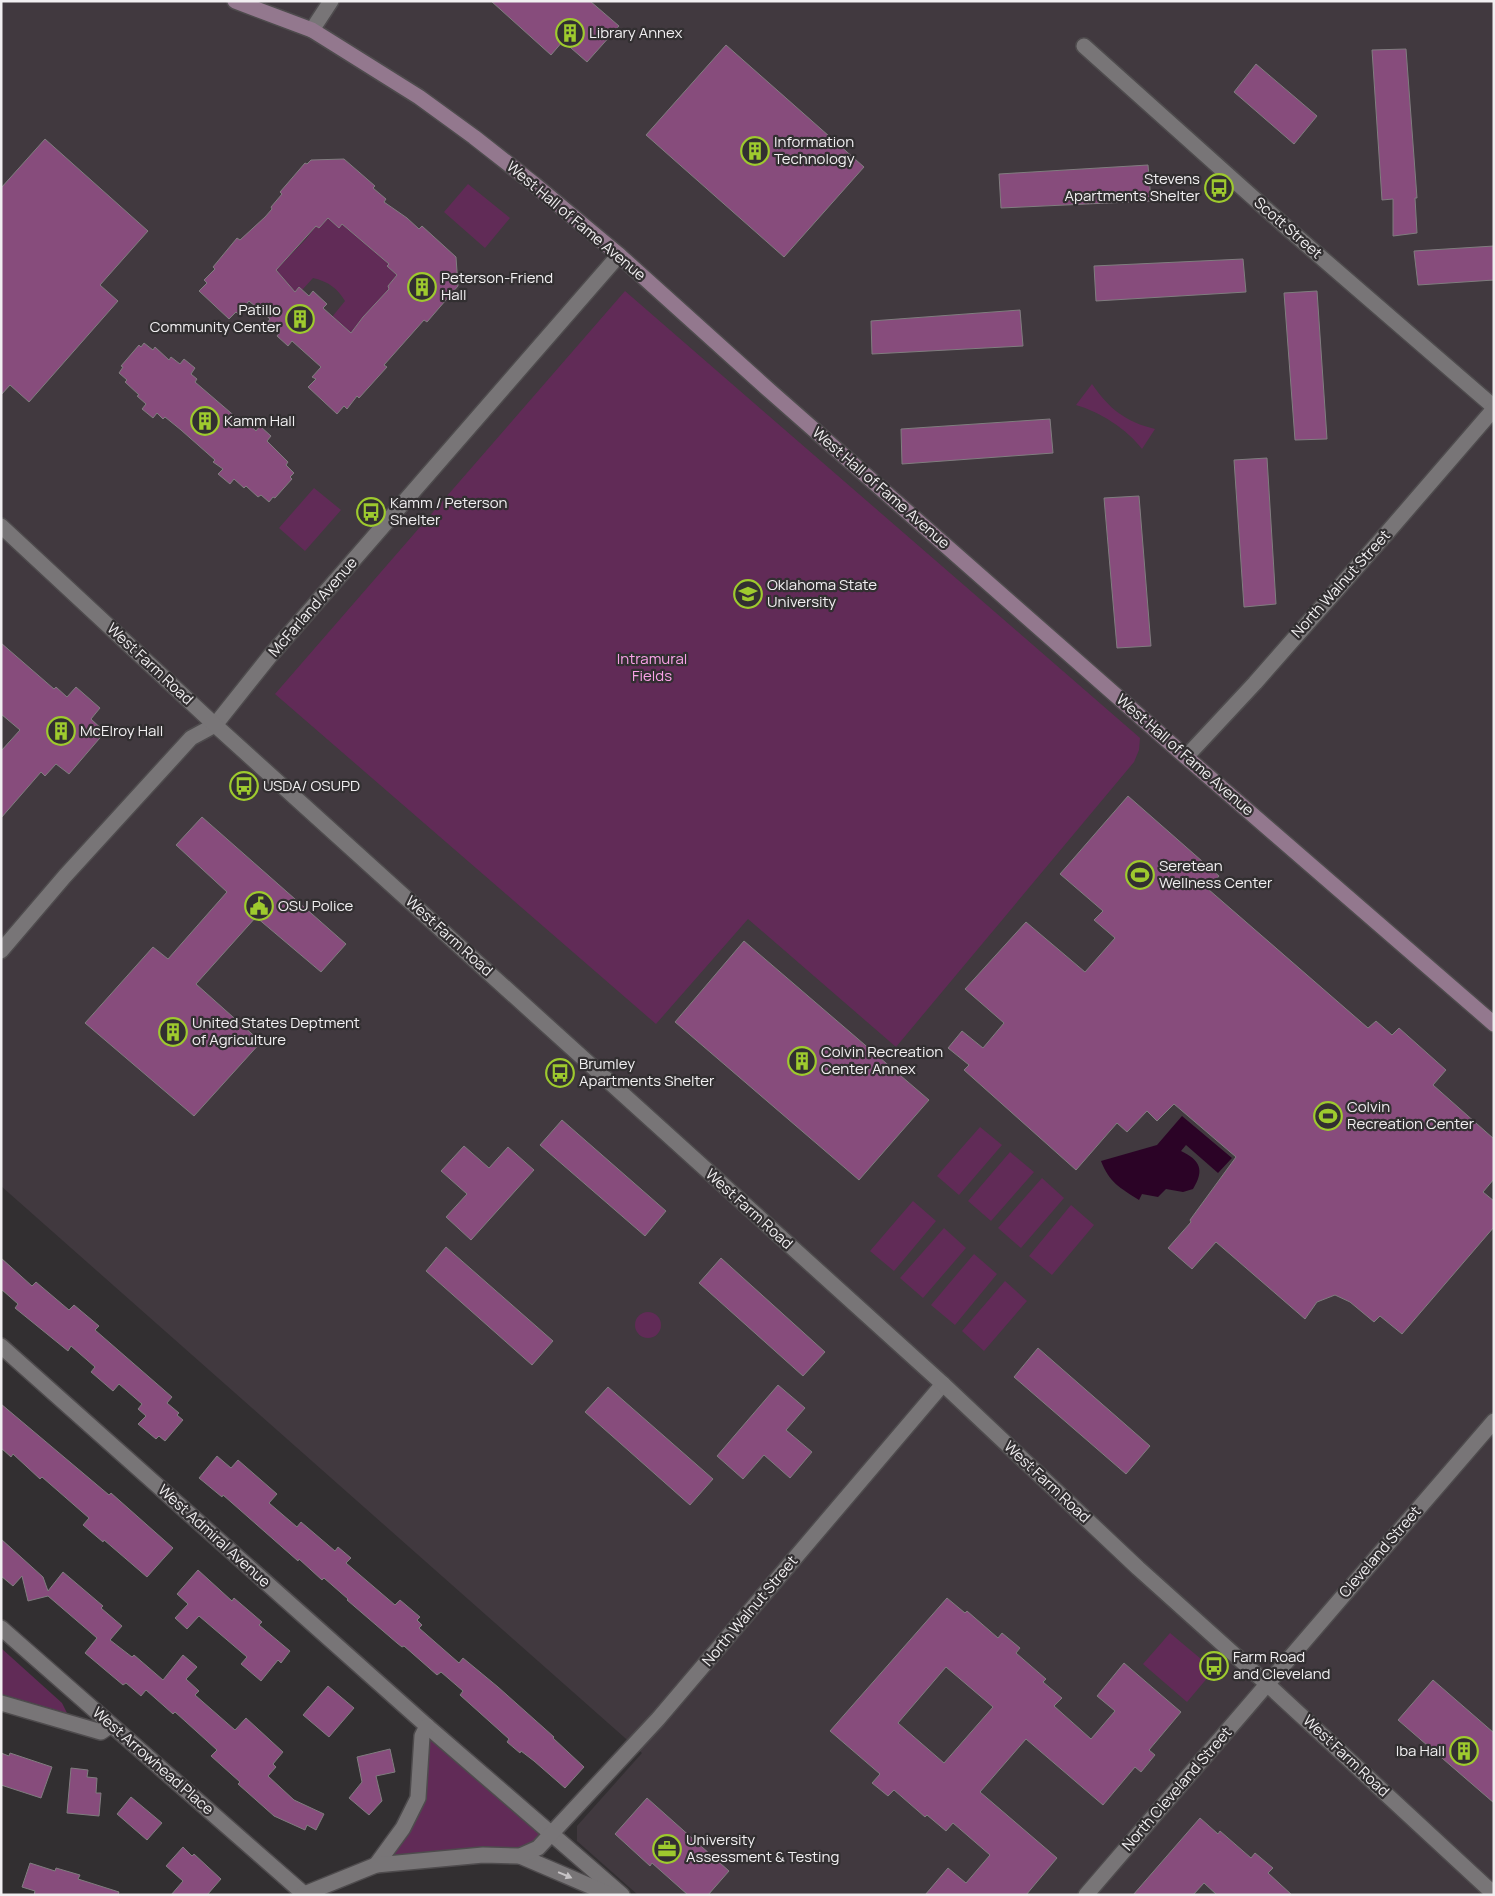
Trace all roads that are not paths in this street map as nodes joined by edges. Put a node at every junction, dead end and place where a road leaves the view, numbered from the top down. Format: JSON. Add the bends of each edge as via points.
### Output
{"nodes":[{"id":1,"x":235,"y":1,"type":"edge"},
{"id":2,"x":331,"y":1,"type":"edge"},
{"id":3,"x":312,"y":30,"type":"junction"},
{"id":4,"x":1084,"y":46,"type":"dead end"},
{"id":5,"x":619,"y":255,"type":"junction"},
{"id":6,"x":1494,"y":408,"type":"edge"},
{"id":7,"x":1,"y":526,"type":"edge"},
{"id":8,"x":215,"y":725,"type":"junction"},
{"id":9,"x":1186,"y":757,"type":"junction"},
{"id":10,"x":1,"y":951,"type":"edge"},
{"id":11,"x":1494,"y":1024,"type":"edge"},
{"id":12,"x":1,"y":1346,"type":"edge"},
{"id":13,"x":943,"y":1384,"type":"junction"},
{"id":14,"x":1494,"y":1421,"type":"edge"},
{"id":15,"x":1,"y":1628,"type":"edge"},
{"id":16,"x":1266,"y":1683,"type":"junction"},
{"id":17,"x":1,"y":1703,"type":"edge"},
{"id":18,"x":112,"y":1725,"type":"junction"},
{"id":19,"x":427,"y":1726,"type":"junction"},
{"id":20,"x":552,"y":1834,"type":"junction"},
{"id":21,"x":520,"y":1856,"type":"junction"},
{"id":22,"x":376,"y":1865,"type":"junction"},
{"id":23,"x":303,"y":1894,"type":"edge"},
{"id":24,"x":1494,"y":1894,"type":"edge"},
{"id":25,"x":612,"y":1895,"type":"edge"},
{"id":26,"x":622,"y":1895,"type":"edge"},
{"id":27,"x":1086,"y":1895,"type":"edge"}],
"edges":[{"from":1,"to":3,"type":"main road","name":"West Hall of Fame Avenue"},
{"from":2,"to":3,"type":"street"},
{"from":3,"to":5,"type":"main road","name":"West Hall of Fame Avenue","via":[[419,97]]},
{"from":4,"to":6,"type":"street","name":"Scott Street"},
{"from":5,"to":8,"type":"street","name":"McFarland Avenue","via":[[270,656]]},
{"from":5,"to":9,"type":"main road","name":"West Hall of Fame Avenue"},
{"from":6,"to":9,"type":"street","name":"North Walnut Street"},
{"from":7,"to":8,"type":"street","name":"West Farm Road"},
{"from":8,"to":10,"type":"street","name":"McFarland Avenue","via":[[191,738]]},
{"from":8,"to":13,"type":"street","name":"West Farm Road"},
{"from":9,"to":11,"type":"main road","name":"West Hall of Fame Avenue"},
{"from":12,"to":19,"type":"street","name":"West Admiral Avenue"},
{"from":13,"to":16,"type":"street","name":"West Farm Road","via":[[1138,1568]]},
{"from":13,"to":20,"type":"street","name":"North Walnut Street","via":[[668,1708]]},
{"from":14,"to":16,"type":"street","name":"Cleveland Street"},
{"from":15,"to":18,"type":"street","name":"West Arrowhead Place"},
{"from":16,"to":24,"type":"street","name":"West Farm Road"},
{"from":16,"to":27,"type":"street","name":"North Cleveland Street"},
{"from":17,"to":18,"type":"street","via":[[100,1732]]},
{"from":18,"to":23,"type":"street","name":"West Arrowhead Place"},
{"from":19,"to":20,"type":"street","name":"West Admiral Avenue"},
{"from":19,"to":22,"type":"street","via":[[422,1736],[418,1798],[403,1828]]},
{"from":20,"to":21,"type":"street","name":"North Walnut Street","via":[[538,1848]]},
{"from":20,"to":26,"type":"street","name":"West Admiral Avenue"},
{"from":21,"to":22,"type":"street","via":[[483,1855]]},
{"from":21,"to":25,"type":"street","one_way":true},
{"from":22,"to":23,"type":"street"}]}
